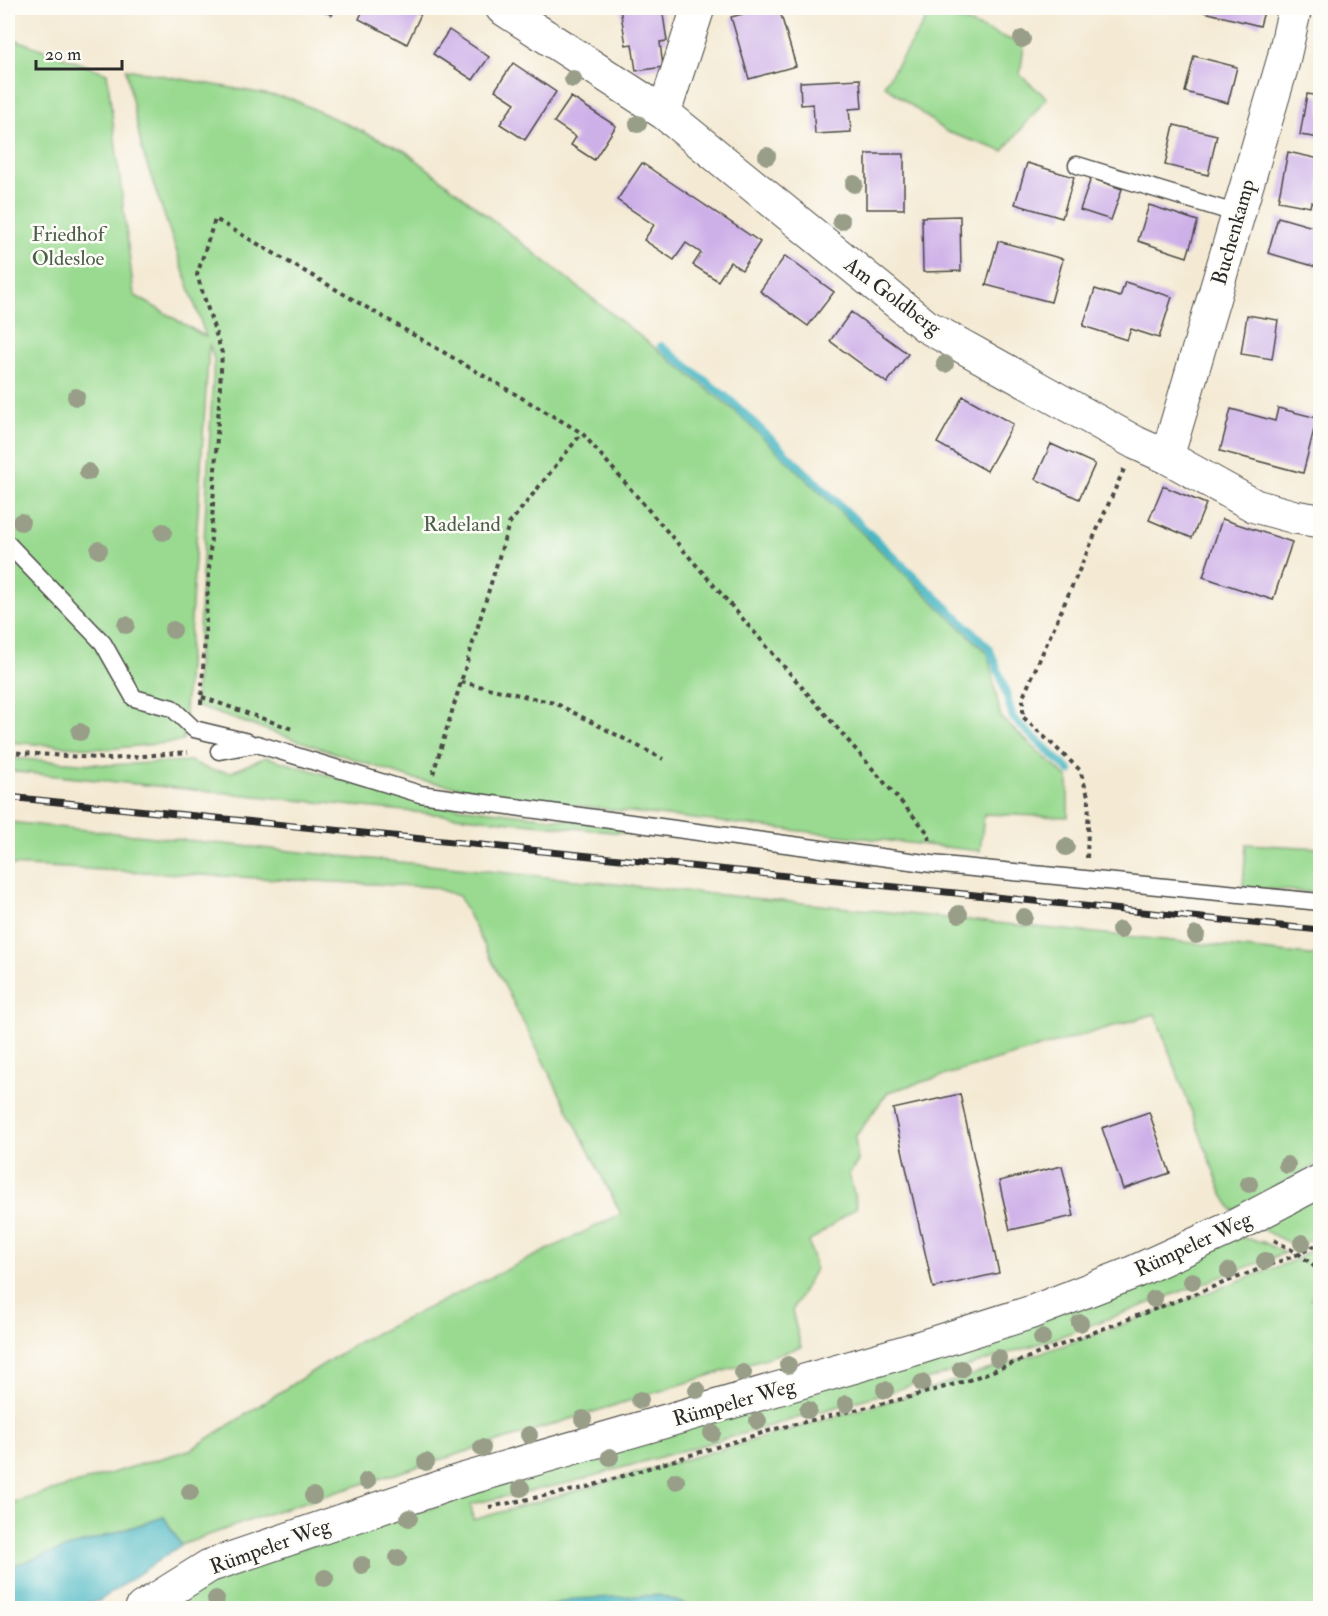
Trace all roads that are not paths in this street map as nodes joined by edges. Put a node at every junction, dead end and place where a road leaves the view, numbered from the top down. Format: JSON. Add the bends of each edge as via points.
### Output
{"nodes":[{"id":1,"x":502,"y":8,"type":"edge"},
{"id":2,"x":698,"y":8,"type":"edge"},
{"id":3,"x":1295,"y":8,"type":"edge"},
{"id":4,"x":664,"y":113,"type":"junction"},
{"id":5,"x":1077,"y":165,"type":"dead end"},
{"id":6,"x":1238,"y":214,"type":"junction"},
{"id":7,"x":1167,"y":457,"type":"junction"},
{"id":8,"x":1320,"y":521,"type":"edge"},
{"id":9,"x":8,"y":544,"type":"edge"},
{"id":10,"x":257,"y":744,"type":"junction"},
{"id":11,"x":219,"y":751,"type":"road end"},
{"id":12,"x":1320,"y":902,"type":"edge"},
{"id":13,"x":1320,"y":1181,"type":"edge"},
{"id":14,"x":142,"y":1608,"type":"edge"}],
"edges":[{"from":1,"to":4,"type":"street","name":"Am Goldberg"},
{"from":2,"to":4,"type":"street"},
{"from":3,"to":6,"type":"street","name":"Buchenkamp"},
{"from":4,"to":7,"type":"street","name":"Am Goldberg","via":[[926,326]]},
{"from":5,"to":6,"type":"lane"},
{"from":6,"to":7,"type":"street","name":"Buchenkamp"},
{"from":7,"to":8,"type":"street","name":"Am Goldberg","via":[[1255,506]]},
{"from":9,"to":10,"type":"lane","via":[[103,643],[134,698],[172,708],[194,729]]},
{"from":10,"to":11,"type":"lane"},
{"from":10,"to":12,"type":"lane","via":[[420,794],[932,864]]},
{"from":13,"to":14,"type":"street","name":"Rümpeler Weg","via":[[1233,1227],[1132,1273],[1032,1312],[459,1481],[208,1566]]}]}
